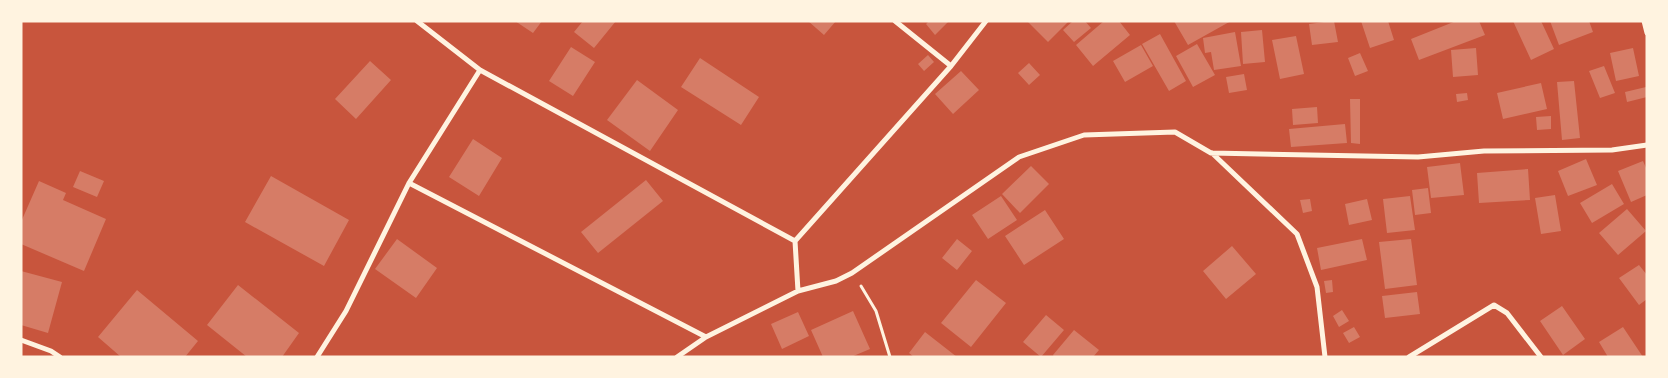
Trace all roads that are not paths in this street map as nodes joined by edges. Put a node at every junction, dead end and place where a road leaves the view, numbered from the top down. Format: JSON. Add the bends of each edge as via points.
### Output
{"nodes":[{"id":1,"x":417,"y":21,"type":"edge"},
{"id":2,"x":894,"y":21,"type":"edge"},
{"id":3,"x":986,"y":21,"type":"edge"},
{"id":4,"x":1644,"y":21,"type":"edge"},
{"id":5,"x":1647,"y":33,"type":"edge"},
{"id":6,"x":951,"y":66,"type":"junction"},
{"id":7,"x":480,"y":70,"type":"junction"},
{"id":8,"x":1647,"y":145,"type":"edge"},
{"id":9,"x":1211,"y":153,"type":"junction"},
{"id":10,"x":410,"y":183,"type":"junction"},
{"id":11,"x":795,"y":241,"type":"junction"},
{"id":12,"x":798,"y":291,"type":"junction"},
{"id":13,"x":706,"y":337,"type":"junction"},
{"id":14,"x":21,"y":340,"type":"edge"},
{"id":15,"x":60,"y":357,"type":"edge"},
{"id":16,"x":317,"y":357,"type":"edge"},
{"id":17,"x":677,"y":357,"type":"edge"},
{"id":18,"x":1325,"y":357,"type":"edge"},
{"id":19,"x":1409,"y":357,"type":"edge"},
{"id":20,"x":1541,"y":357,"type":"edge"}],
"edges":[{"from":1,"to":7,"type":"street"},
{"from":2,"to":6,"type":"street"},
{"from":3,"to":6,"type":"street"},
{"from":4,"to":5,"type":"street"},
{"from":6,"to":11,"type":"street"},
{"from":7,"to":10,"type":"street"},
{"from":7,"to":11,"type":"street"},
{"from":8,"to":9,"type":"street","via":[[1612,150],[1484,151],[1418,157]]},
{"from":9,"to":12,"type":"street","via":[[1175,132],[1084,135],[1019,157],[852,273],[836,281]]},
{"from":9,"to":18,"type":"street","via":[[1296,234],[1317,287]]},
{"from":10,"to":13,"type":"street"},
{"from":10,"to":16,"type":"street","via":[[346,312]]},
{"from":11,"to":12,"type":"street"},
{"from":12,"to":13,"type":"street"},
{"from":13,"to":17,"type":"street"},
{"from":14,"to":15,"type":"street"},
{"from":19,"to":20,"type":"street","via":[[1494,305],[1507,313]]}]}
